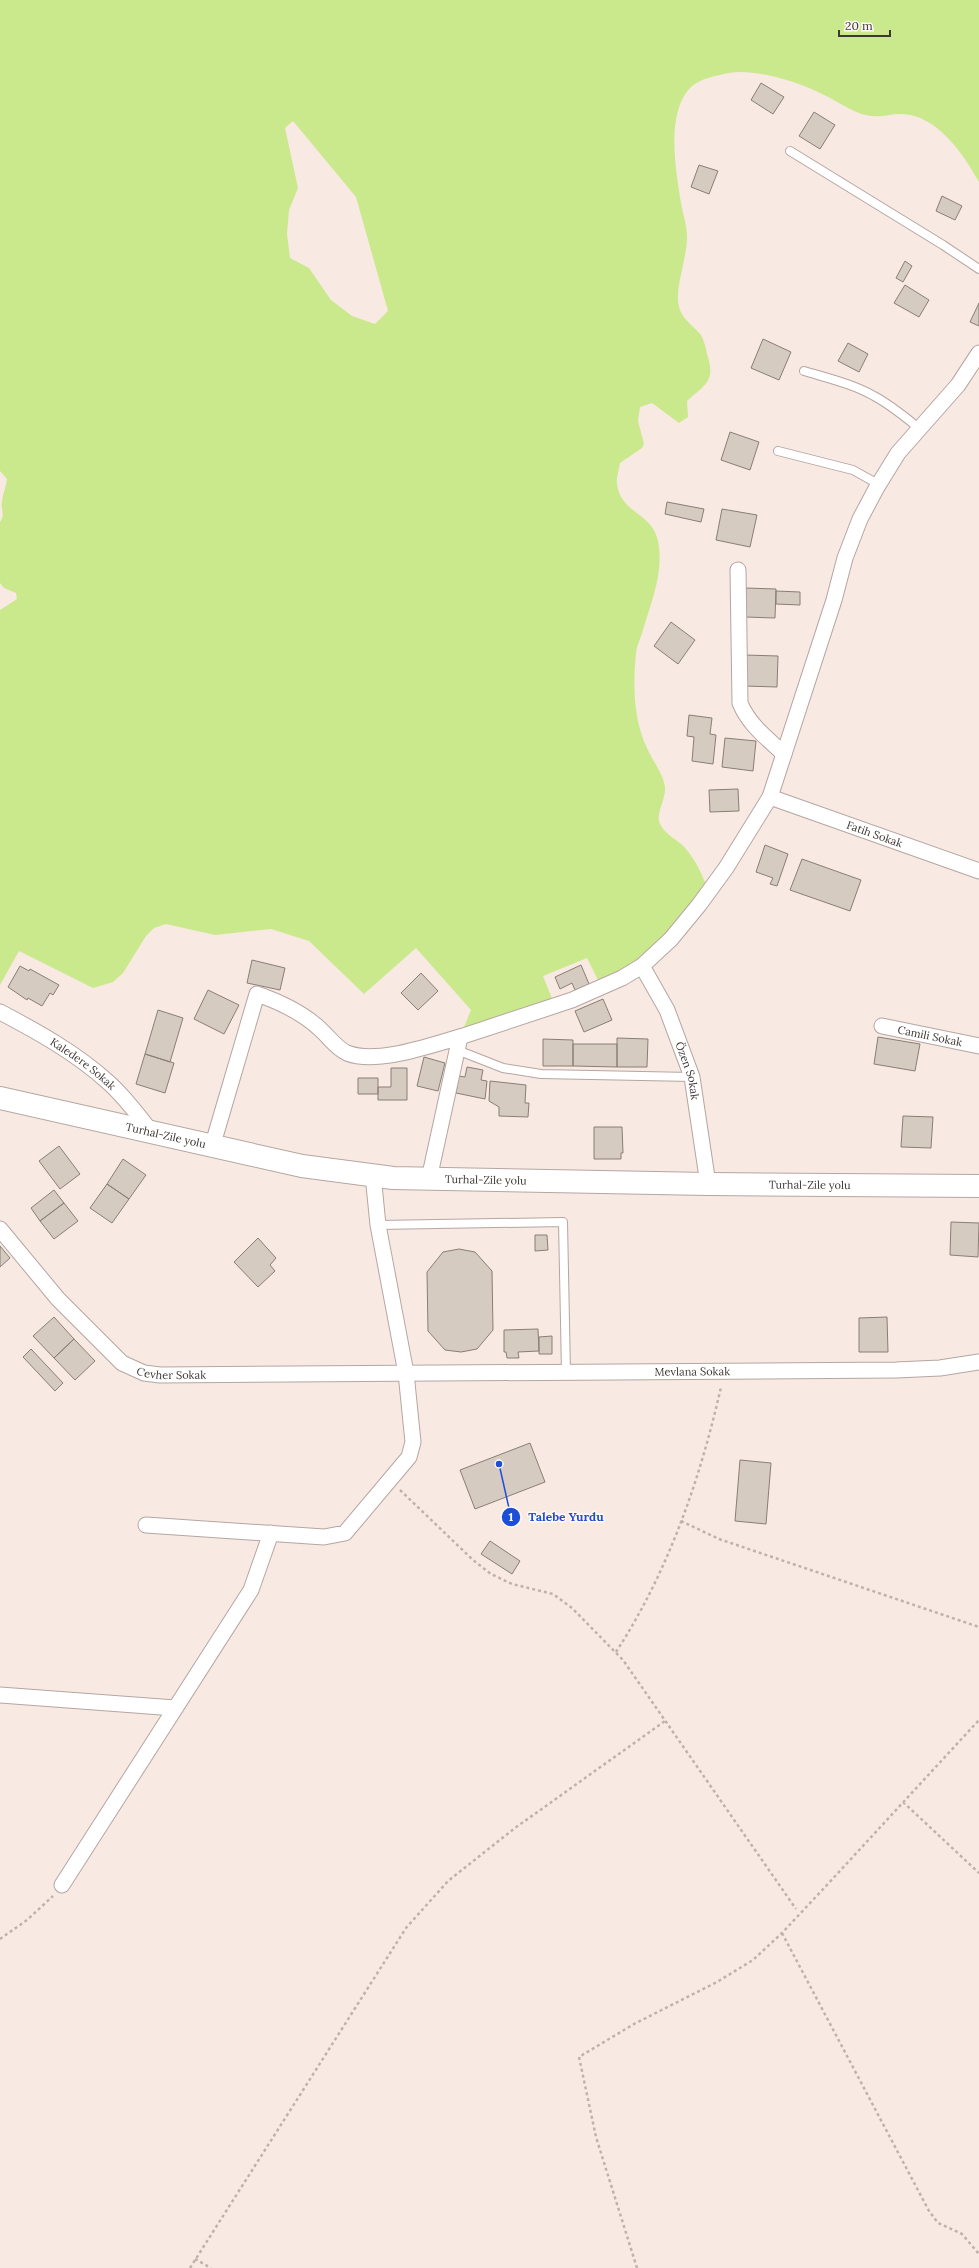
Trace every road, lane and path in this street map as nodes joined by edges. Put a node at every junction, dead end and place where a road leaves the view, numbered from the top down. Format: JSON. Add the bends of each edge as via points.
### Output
{"nodes":[{"id":1,"x":790,"y":151,"type":"dead end"},
{"id":2,"x":979,"y":269,"type":"edge"},
{"id":3,"x":979,"y":353,"type":"edge"},
{"id":4,"x":804,"y":371,"type":"dead end"},
{"id":5,"x":920,"y":429,"type":"junction"},
{"id":6,"x":778,"y":451,"type":"dead end"},
{"id":7,"x":878,"y":484,"type":"junction"},
{"id":8,"x":738,"y":570,"type":"dead end"},
{"id":9,"x":784,"y":754,"type":"junction"},
{"id":10,"x":770,"y":797,"type":"junction"},
{"id":11,"x":979,"y":871,"type":"edge"},
{"id":12,"x":642,"y":966,"type":"junction"},
{"id":13,"x":0,"y":1012,"type":"edge"},
{"id":14,"x":882,"y":1026,"type":"dead end"},
{"id":15,"x":459,"y":1043,"type":"junction"},
{"id":16,"x":979,"y":1046,"type":"edge"},
{"id":17,"x":692,"y":1077,"type":"junction"},
{"id":18,"x":0,"y":1098,"type":"edge"},
{"id":19,"x":152,"y":1134,"type":"junction"},
{"id":20,"x":212,"y":1147,"type":"junction"},
{"id":21,"x":373,"y":1175,"type":"junction"},
{"id":22,"x":429,"y":1179,"type":"junction"},
{"id":23,"x":708,"y":1184,"type":"junction"},
{"id":24,"x":979,"y":1186,"type":"edge"},
{"id":25,"x":378,"y":1225,"type":"junction"},
{"id":26,"x":0,"y":1229,"type":"edge"},
{"id":27,"x":979,"y":1362,"type":"edge"},
{"id":28,"x":725,"y":1371,"type":"junction"},
{"id":29,"x":406,"y":1372,"type":"junction"},
{"id":30,"x":566,"y":1372,"type":"junction"},
{"id":31,"x":390,"y":1480,"type":"junction"},
{"id":32,"x":681,"y":1521,"type":"junction"},
{"id":33,"x":146,"y":1525,"type":"dead end"},
{"id":34,"x":271,"y":1533,"type":"junction"},
{"id":35,"x":979,"y":1628,"type":"edge"},
{"id":36,"x":616,"y":1652,"type":"junction"},
{"id":37,"x":0,"y":1695,"type":"edge"},
{"id":38,"x":174,"y":1708,"type":"junction"},
{"id":39,"x":979,"y":1720,"type":"edge"},
{"id":40,"x":666,"y":1721,"type":"junction"},
{"id":41,"x":903,"y":1802,"type":"junction"},
{"id":42,"x":979,"y":1873,"type":"edge"},
{"id":43,"x":62,"y":1885,"type":"joint"},
{"id":44,"x":796,"y":1908,"type":"dead end"},
{"id":45,"x":782,"y":1933,"type":"junction"},
{"id":46,"x":0,"y":1939,"type":"edge"},
{"id":47,"x":979,"y":2254,"type":"edge"},
{"id":48,"x":195,"y":2259,"type":"junction"},
{"id":49,"x":190,"y":2268,"type":"edge"},
{"id":50,"x":211,"y":2268,"type":"edge"},
{"id":51,"x":637,"y":2268,"type":"edge"}],
"edges":[{"from":1,"to":2,"type":"lane"},
{"from":3,"to":5,"type":"street","via":[[958,385]]},
{"from":4,"to":5,"type":"lane","via":[[873,395]]},
{"from":5,"to":7,"type":"street","via":[[898,453]]},
{"from":6,"to":7,"type":"lane","via":[[853,470]]},
{"from":7,"to":9,"type":"street","via":[[845,558]]},
{"from":8,"to":9,"type":"street","via":[[740,702],[745,715],[754,726]]},
{"from":9,"to":10,"type":"street"},
{"from":10,"to":11,"type":"street","name":"Fatih Sokak"},
{"from":10,"to":12,"type":"street","via":[[726,868],[699,905],[671,939]]},
{"from":12,"to":15,"type":"street","via":[[602,988]]},
{"from":12,"to":17,"type":"street","name":"Özen Sokak","via":[[667,1010]]},
{"from":13,"to":19,"type":"street","name":"Kaledere Sokak","via":[[50,1039],[88,1064],[129,1104]]},
{"from":14,"to":16,"type":"street","name":"Camili Sokak"},
{"from":15,"to":17,"type":"lane","via":[[503,1068],[541,1074]]},
{"from":15,"to":20,"type":"street","via":[[389,1054],[356,1056],[335,1045],[302,1015],[281,1002],[257,994]]},
{"from":15,"to":22,"type":"street"},
{"from":17,"to":23,"type":"street","name":"Özen Sokak"},
{"from":18,"to":19,"type":"main road","name":"Turhal-Zile yolu"},
{"from":19,"to":20,"type":"main road","name":"Turhal-Zile yolu"},
{"from":20,"to":21,"type":"main road","name":"Turhal-Zile yolu","via":[[302,1166]]},
{"from":21,"to":22,"type":"main road","name":"Turhal-Zile yolu"},
{"from":21,"to":25,"type":"street"},
{"from":22,"to":23,"type":"main road","name":"Turhal-Zile yolu"},
{"from":23,"to":24,"type":"main road","name":"Turhal-Zile yolu"},
{"from":25,"to":29,"type":"street"},
{"from":25,"to":30,"type":"lane","via":[[564,1222]]},
{"from":26,"to":29,"type":"street","name":"Cevher Sokak","via":[[58,1299],[122,1363],[139,1372],[160,1375]]},
{"from":27,"to":28,"type":"street","name":"Mevlana Sokak","via":[[940,1368],[896,1370]]},
{"from":28,"to":30,"type":"street","name":"Mevlana Sokak"},
{"from":28,"to":32,"type":"path","via":[[708,1445]]},
{"from":29,"to":30,"type":"street","name":"Mevlana Sokak"},
{"from":29,"to":31,"type":"street","via":[[413,1442],[409,1457]]},
{"from":31,"to":34,"type":"street","via":[[345,1533],[324,1537]]},
{"from":31,"to":36,"type":"path","via":[[473,1560],[491,1574],[512,1584],[553,1594],[572,1608]]},
{"from":32,"to":35,"type":"path","via":[[719,1539]]},
{"from":32,"to":36,"type":"path","via":[[649,1594]]},
{"from":33,"to":34,"type":"street"},
{"from":34,"to":38,"type":"street","via":[[250,1590]]},
{"from":36,"to":40,"type":"path"},
{"from":37,"to":38,"type":"street"},
{"from":38,"to":43,"type":"street"},
{"from":39,"to":41,"type":"path"},
{"from":40,"to":44,"type":"path"},
{"from":40,"to":48,"type":"path","via":[[515,1828],[454,1876],[406,1928]]},
{"from":41,"to":42,"type":"path"},
{"from":41,"to":45,"type":"path"},
{"from":43,"to":46,"type":"path","via":[[45,1905]]},
{"from":45,"to":47,"type":"path","via":[[929,2211],[938,2223],[962,2234]]},
{"from":45,"to":51,"type":"path","via":[[753,1960],[729,1975],[634,2024],[579,2057],[596,2137]]},
{"from":48,"to":49,"type":"path"},
{"from":48,"to":50,"type":"path"}]}
